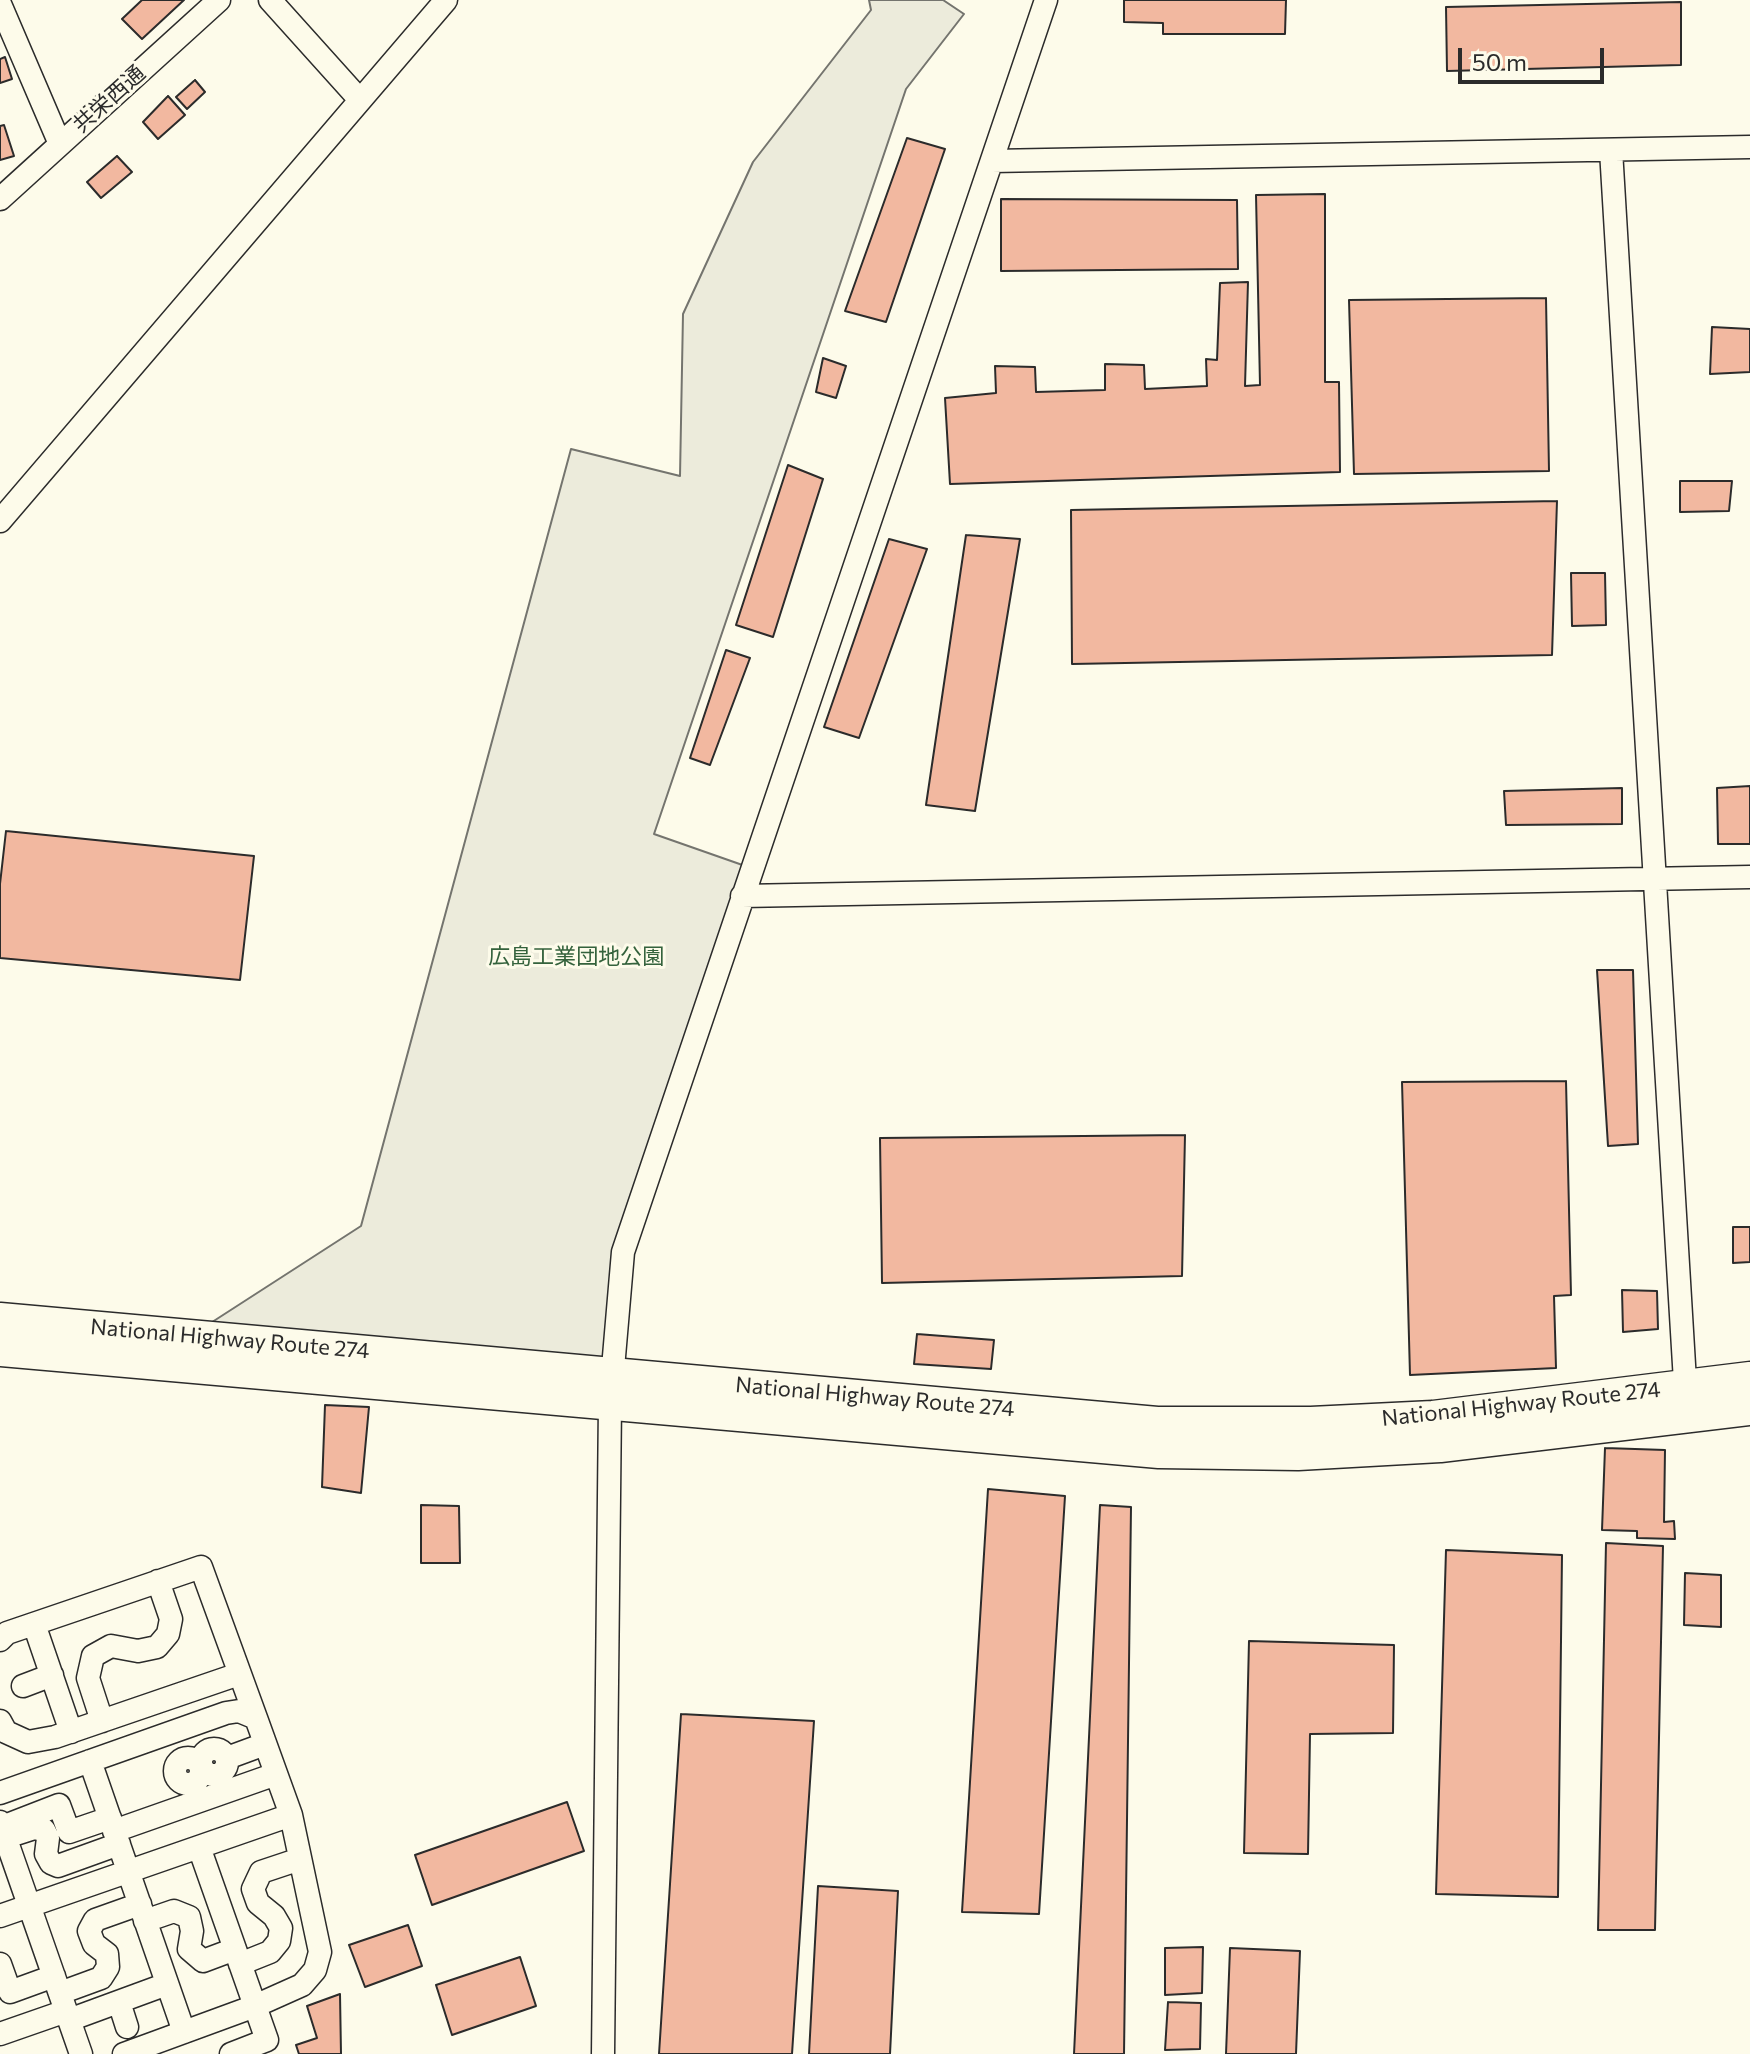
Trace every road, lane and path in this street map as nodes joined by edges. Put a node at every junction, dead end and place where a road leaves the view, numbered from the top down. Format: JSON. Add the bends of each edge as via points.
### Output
{"nodes":[{"id":1,"x":14,"y":0,"type":"edge"},
{"id":2,"x":219,"y":0,"type":"edge"},
{"id":3,"x":270,"y":0,"type":"edge"},
{"id":4,"x":446,"y":0,"type":"edge"},
{"id":5,"x":1046,"y":0,"type":"edge"},
{"id":6,"x":0,"y":5,"type":"edge"},
{"id":7,"x":360,"y":100,"type":"junction"},
{"id":8,"x":60,"y":144,"type":"junction"},
{"id":9,"x":1750,"y":147,"type":"edge"},
{"id":10,"x":1611,"y":150,"type":"junction"},
{"id":11,"x":992,"y":161,"type":"junction"},
{"id":12,"x":0,"y":199,"type":"edge"},
{"id":13,"x":0,"y":521,"type":"edge"},
{"id":14,"x":1750,"y":877,"type":"edge"},
{"id":15,"x":1655,"y":879,"type":"junction"},
{"id":16,"x":742,"y":896,"type":"junction"},
{"id":17,"x":0,"y":1319,"type":"edge"},
{"id":18,"x":0,"y":1350,"type":"edge"},
{"id":19,"x":1750,"y":1378,"type":"edge"},
{"id":20,"x":611,"y":1389,"type":"junction"},
{"id":21,"x":1686,"y":1402,"type":"junction"},
{"id":22,"x":1750,"y":1409,"type":"edge"},
{"id":23,"x":158,"y":1581,"type":"junction"},
{"id":24,"x":34,"y":1624,"type":"junction"},
{"id":25,"x":0,"y":1640,"type":"edge"},
{"id":26,"x":239,"y":1674,"type":"junction"},
{"id":27,"x":52,"y":1675,"type":"junction"},
{"id":28,"x":23,"y":1686,"type":"dead end"},
{"id":29,"x":256,"y":1718,"type":"junction"},
{"id":30,"x":0,"y":1721,"type":"edge"},
{"id":31,"x":102,"y":1721,"type":"junction"},
{"id":32,"x":175,"y":1731,"type":"junction"},
{"id":33,"x":71,"y":1732,"type":"junction"},
{"id":34,"x":265,"y":1744,"type":"junction"},
{"id":35,"x":90,"y":1761,"type":"junction"},
{"id":36,"x":276,"y":1774,"type":"junction"},
{"id":37,"x":0,"y":1793,"type":"edge"},
{"id":38,"x":291,"y":1815,"type":"junction"},
{"id":39,"x":2,"y":1831,"type":"edge"},
{"id":40,"x":114,"y":1831,"type":"junction"},
{"id":41,"x":199,"y":1847,"type":"junction"},
{"id":42,"x":300,"y":1859,"type":"junction"},
{"id":43,"x":128,"y":1872,"type":"junction"},
{"id":44,"x":29,"y":1906,"type":"junction"},
{"id":45,"x":142,"y":1912,"type":"junction"},
{"id":46,"x":0,"y":1916,"type":"edge"},
{"id":47,"x":238,"y":1956,"type":"junction"},
{"id":48,"x":0,"y":1964,"type":"edge"},
{"id":49,"x":167,"y":1984,"type":"junction"},
{"id":50,"x":62,"y":2000,"type":"junction"},
{"id":51,"x":119,"y":2002,"type":"junction"},
{"id":52,"x":255,"y":2006,"type":"junction"},
{"id":53,"x":127,"y":2027,"type":"dead end"},
{"id":54,"x":184,"y":2032,"type":"junction"},
{"id":55,"x":0,"y":2034,"type":"edge"},
{"id":56,"x":81,"y":2054,"type":"edge"},
{"id":57,"x":124,"y":2054,"type":"edge"},
{"id":58,"x":231,"y":2054,"type":"edge"},
{"id":59,"x":603,"y":2054,"type":"edge"}],
"edges":[{"from":1,"to":6,"type":"street"},
{"from":2,"to":8,"type":"street","name":"共栄西通"},
{"from":3,"to":7,"type":"street"},
{"from":4,"to":7,"type":"street"},
{"from":5,"to":11,"type":"street"},
{"from":6,"to":8,"type":"street"},
{"from":7,"to":13,"type":"street"},
{"from":8,"to":12,"type":"street","name":"共栄西通"},
{"from":9,"to":10,"type":"street"},
{"from":10,"to":11,"type":"street"},
{"from":10,"to":15,"type":"street"},
{"from":11,"to":16,"type":"street"},
{"from":14,"to":15,"type":"street"},
{"from":15,"to":16,"type":"street"},
{"from":15,"to":21,"type":"street"},
{"from":16,"to":20,"type":"street","via":[[623,1252]]},
{"from":17,"to":20,"type":"highway","name":"National Highway Route 274"},
{"from":18,"to":20,"type":"highway","name":"National Highway Route 274"},
{"from":19,"to":21,"type":"highway","name":"National Highway Route 274"},
{"from":20,"to":21,"type":"highway","name":"National Highway Route 274","via":[[1159,1452],[1298,1454],[1440,1446]]},
{"from":20,"to":59,"type":"street"},
{"from":21,"to":22,"type":"highway","name":"National Highway Route 274"},
{"from":23,"to":24,"type":"street"},
{"from":23,"to":26,"type":"street","via":[[201,1567]]},
{"from":23,"to":31,"type":"street","via":[[171,1619],[168,1634],[157,1647],[138,1651],[111,1646],[93,1656],[88,1678]]},
{"from":24,"to":25,"type":"street"},
{"from":24,"to":27,"type":"street"},
{"from":26,"to":29,"type":"street"},
{"from":26,"to":31,"type":"street"},
{"from":27,"to":28,"type":"street"},
{"from":27,"to":33,"type":"street"},
{"from":29,"to":32,"type":"street","via":[[239,1711],[226,1713]]},
{"from":29,"to":34,"type":"street"},
{"from":30,"to":33,"type":"street","via":[[6,1732],[28,1742]]},
{"from":31,"to":33,"type":"street"},
{"from":32,"to":34,"type":"street","via":[[192,1762],[210,1749],[227,1758]]},
{"from":32,"to":35,"type":"street"},
{"from":34,"to":36,"type":"street"},
{"from":35,"to":37,"type":"street"},
{"from":35,"to":40,"type":"street"},
{"from":36,"to":38,"type":"street"},
{"from":36,"to":40,"type":"street"},
{"from":38,"to":41,"type":"street"},
{"from":38,"to":42,"type":"street"},
{"from":39,"to":40,"type":"street","via":[[59,1805],[69,1832]]},
{"from":39,"to":40,"type":"street","via":[[44,1830],[46,1854],[58,1866]]},
{"from":39,"to":44,"type":"street"},
{"from":40,"to":43,"type":"street"},
{"from":41,"to":43,"type":"street"},
{"from":41,"to":47,"type":"street"},
{"from":42,"to":47,"type":"street","via":[[261,1872],[253,1889],[258,1903],[281,1928],[279,1941],[270,1952]]},
{"from":42,"to":52,"type":"street","via":[[320,1952],[315,1970],[302,1985]]},
{"from":43,"to":44,"type":"street"},
{"from":43,"to":45,"type":"street"},
{"from":44,"to":46,"type":"street"},
{"from":44,"to":50,"type":"street"},
{"from":45,"to":47,"type":"street","via":[[174,1911],[189,1917],[189,1949],[203,1961]]},
{"from":45,"to":49,"type":"street"},
{"from":45,"to":50,"type":"street","via":[[95,1920],[89,1931],[94,1944],[107,1954],[108,1967],[101,1978]]},
{"from":47,"to":52,"type":"street"},
{"from":48,"to":50,"type":"street","via":[[10,1992]]},
{"from":49,"to":51,"type":"street"},
{"from":49,"to":54,"type":"street"},
{"from":50,"to":51,"type":"street"},
{"from":50,"to":55,"type":"street","via":[[26,2034]]},
{"from":50,"to":56,"type":"street"},
{"from":51,"to":53,"type":"street"},
{"from":52,"to":54,"type":"street"},
{"from":52,"to":58,"type":"street","via":[[267,2040]]},
{"from":54,"to":57,"type":"street"}]}
